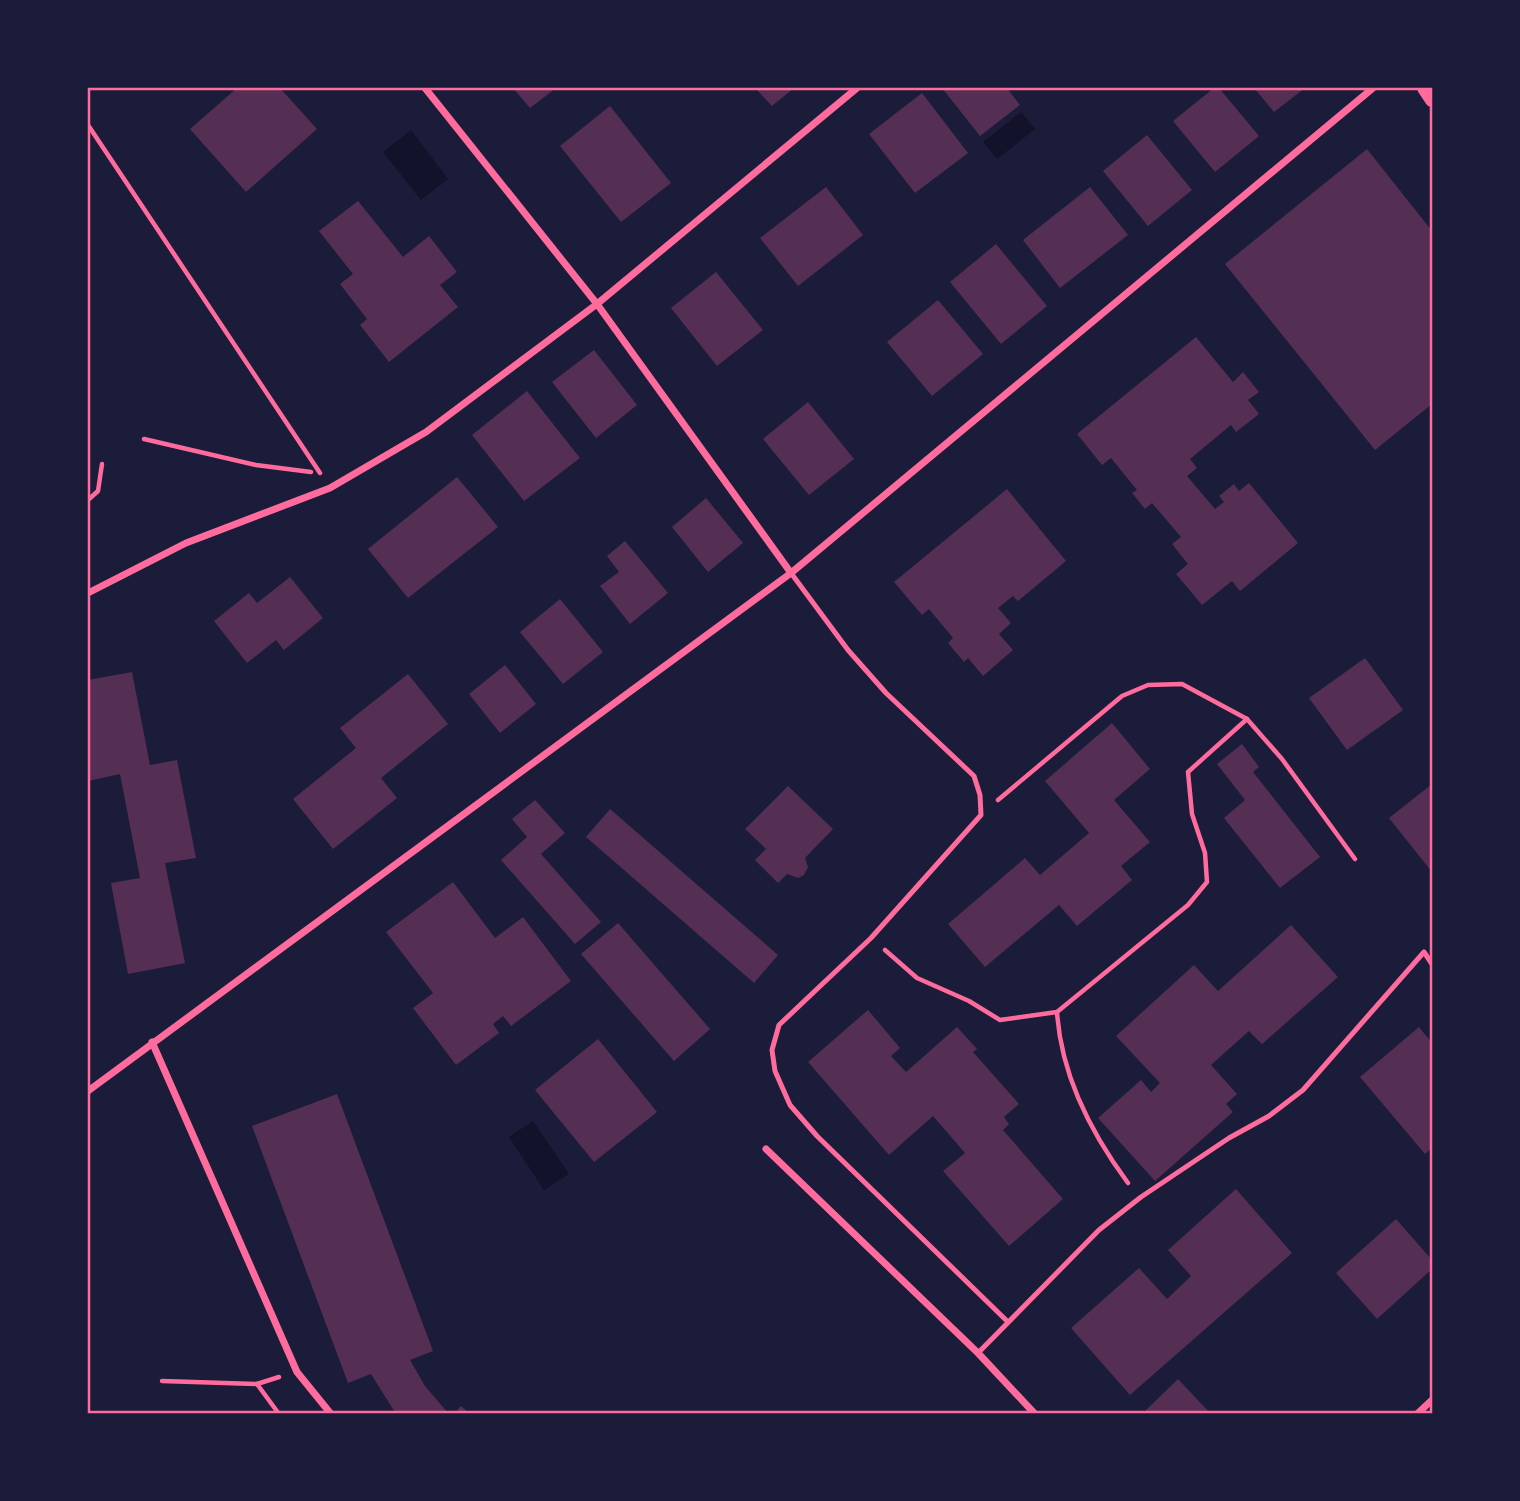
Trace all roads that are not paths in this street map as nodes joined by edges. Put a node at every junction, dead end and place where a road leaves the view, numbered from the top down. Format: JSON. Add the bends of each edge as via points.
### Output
{"nodes":[{"id":1,"x":425,"y":88,"type":"edge"},
{"id":2,"x":857,"y":88,"type":"edge"},
{"id":3,"x":1373,"y":88,"type":"edge"},
{"id":4,"x":1424,"y":88,"type":"edge"},
{"id":5,"x":1433,"y":100,"type":"edge"},
{"id":6,"x":597,"y":304,"type":"junction"},
{"id":7,"x":791,"y":573,"type":"junction"},
{"id":8,"x":88,"y":593,"type":"edge"},
{"id":9,"x":1433,"y":964,"type":"edge"},
{"id":10,"x":152,"y":1042,"type":"junction"},
{"id":11,"x":88,"y":1091,"type":"edge"},
{"id":12,"x":766,"y":1149,"type":"dead end"},
{"id":13,"x":1007,"y":1321,"type":"junction"},
{"id":14,"x":978,"y":1353,"type":"junction"},
{"id":15,"x":1433,"y":1400,"type":"edge"},
{"id":16,"x":331,"y":1413,"type":"edge"},
{"id":17,"x":1035,"y":1413,"type":"edge"},
{"id":18,"x":1417,"y":1413,"type":"edge"}],
"edges":[{"from":1,"to":6,"type":"street"},
{"from":2,"to":6,"type":"street"},
{"from":3,"to":7,"type":"street"},
{"from":4,"to":5,"type":"main road"},
{"from":6,"to":7,"type":"street"},
{"from":6,"to":8,"type":"street","via":[[426,432],[330,488],[186,543]]},
{"from":7,"to":10,"type":"street"},
{"from":7,"to":13,"type":"lane","via":[[886,693],[974,776],[981,815],[871,938],[779,1025],[772,1050],[775,1071],[790,1105],[817,1136]]},
{"from":9,"to":13,"type":"lane","via":[[1424,953],[1303,1090],[1141,1196],[1099,1230]]},
{"from":10,"to":11,"type":"street"},
{"from":10,"to":16,"type":"street","via":[[297,1371]]},
{"from":12,"to":14,"type":"street"},
{"from":13,"to":14,"type":"lane"},
{"from":14,"to":17,"type":"street"},
{"from":15,"to":18,"type":"street"}]}
